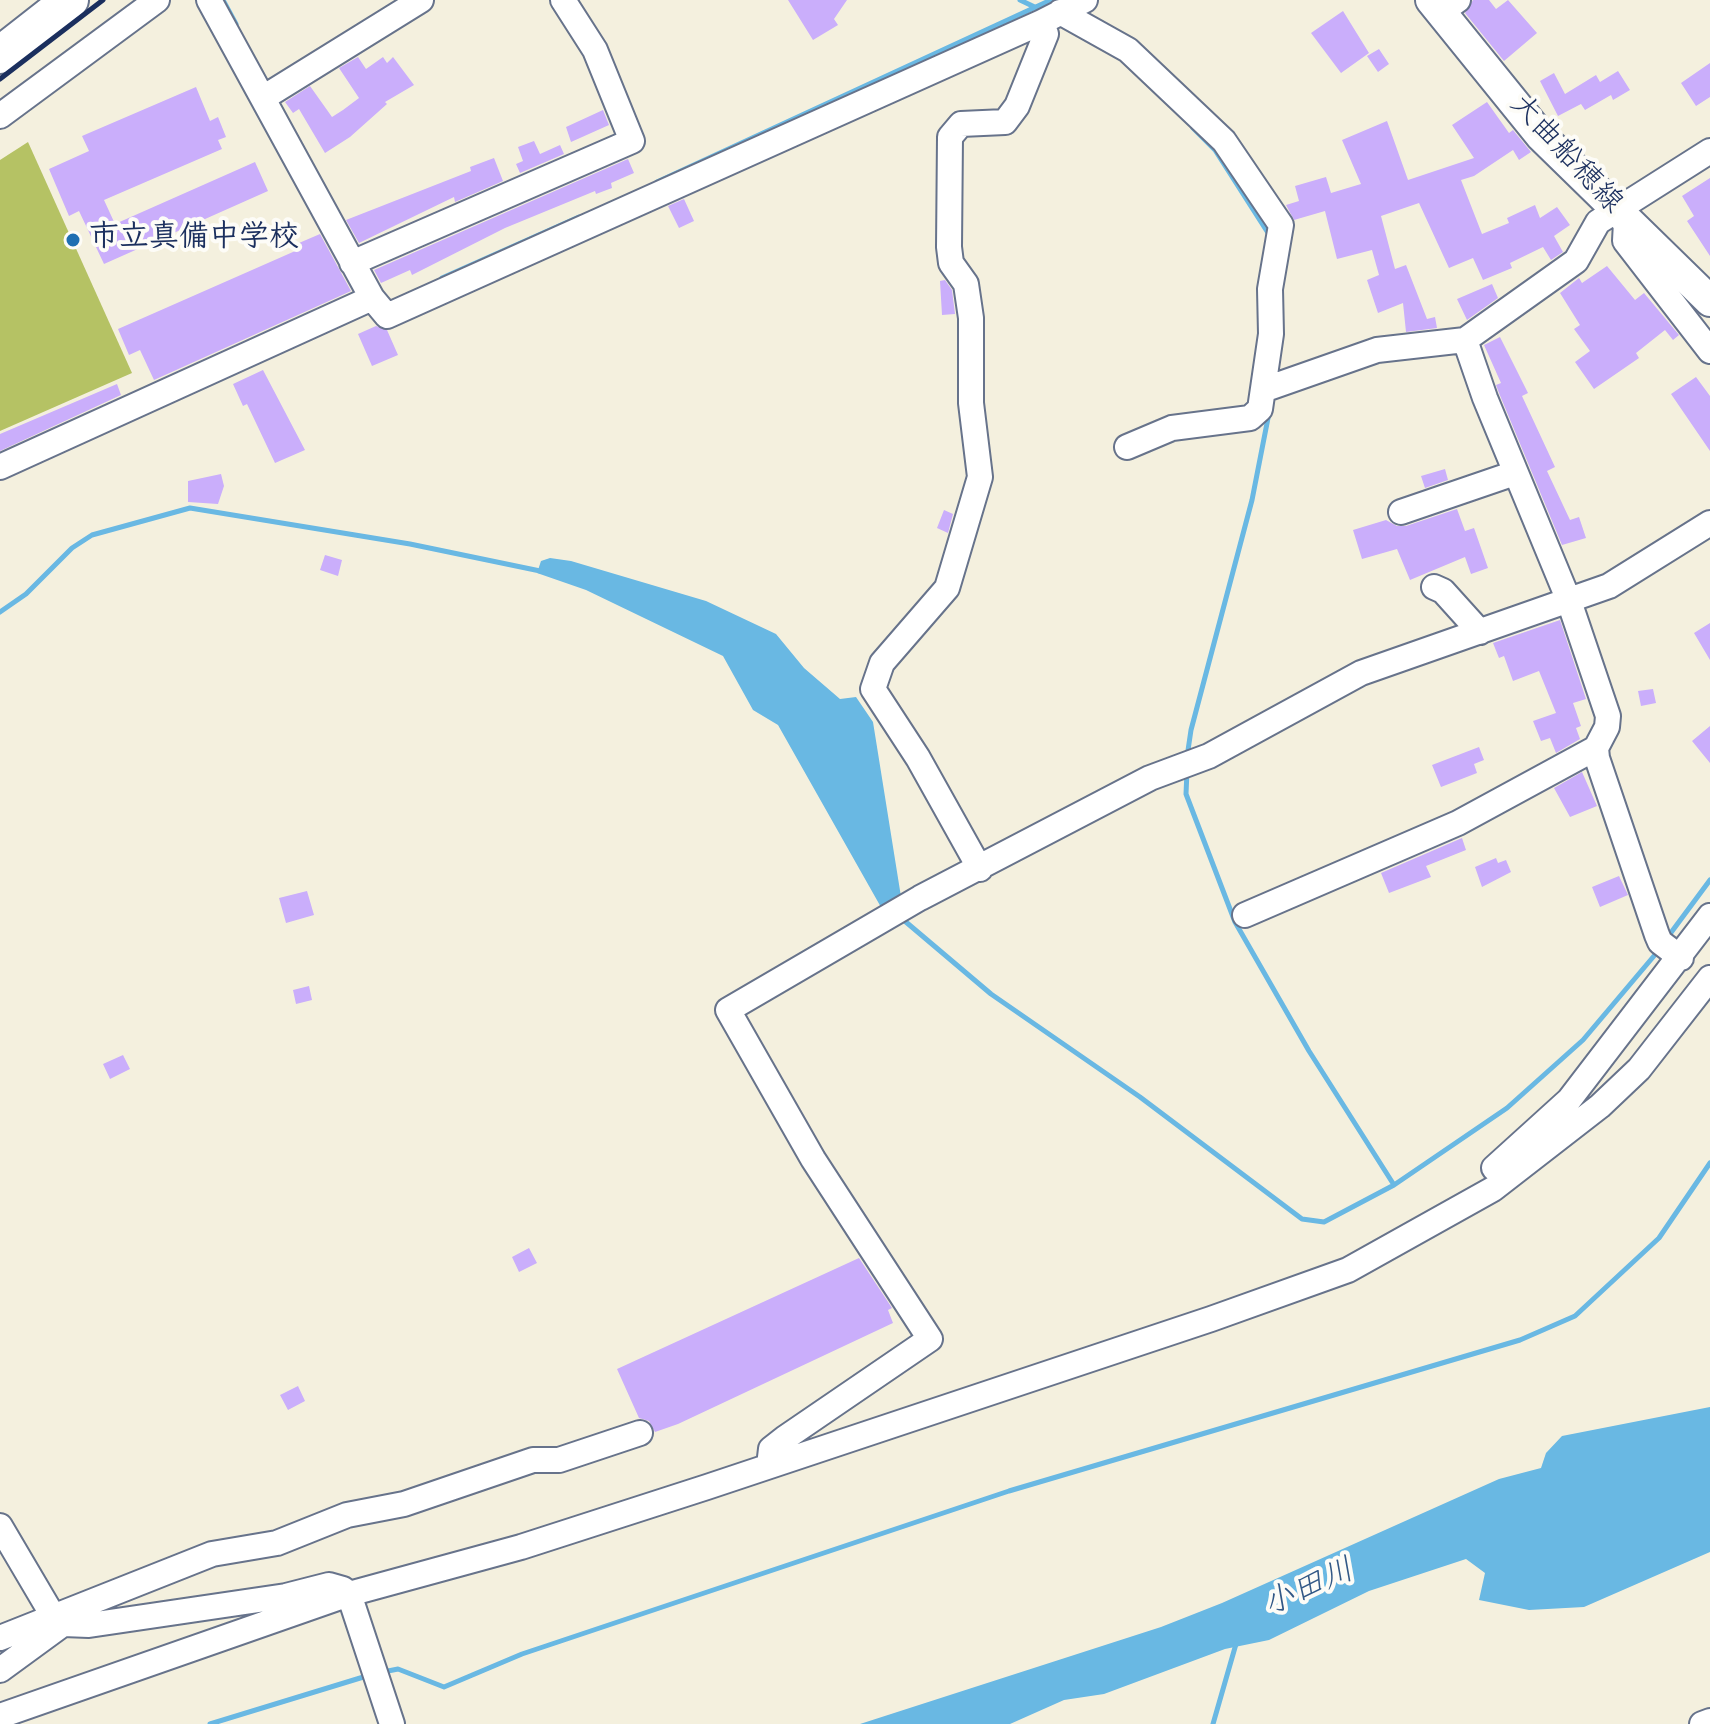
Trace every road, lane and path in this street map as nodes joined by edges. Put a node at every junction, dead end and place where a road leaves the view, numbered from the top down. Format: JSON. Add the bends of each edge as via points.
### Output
{"nodes":[{"id":1,"x":70,"y":0,"type":"edge"},
{"id":2,"x":157,"y":0,"type":"edge"},
{"id":3,"x":209,"y":0,"type":"edge"},
{"id":4,"x":421,"y":0,"type":"edge"},
{"id":5,"x":563,"y":0,"type":"edge"},
{"id":6,"x":1085,"y":0,"type":"edge"},
{"id":7,"x":1443,"y":4,"type":"edge"},
{"id":8,"x":1051,"y":17,"type":"junction"},
{"id":9,"x":0,"y":55,"type":"edge"},
{"id":10,"x":263,"y":98,"type":"junction"},
{"id":11,"x":0,"y":116,"type":"edge"},
{"id":12,"x":1710,"y":151,"type":"edge"},
{"id":13,"x":1620,"y":217,"type":"junction"},
{"id":14,"x":358,"y":260,"type":"junction"},
{"id":15,"x":1710,"y":301,"type":"edge"},
{"id":16,"x":375,"y":304,"type":"junction"},
{"id":17,"x":1465,"y":340,"type":"junction"},
{"id":18,"x":1710,"y":351,"type":"edge"},
{"id":19,"x":1263,"y":390,"type":"junction"},
{"id":20,"x":1127,"y":447,"type":"dead end"},
{"id":21,"x":0,"y":467,"type":"edge"},
{"id":22,"x":1515,"y":473,"type":"junction"},
{"id":23,"x":1401,"y":512,"type":"dead end"},
{"id":24,"x":1710,"y":523,"type":"edge"},
{"id":25,"x":1434,"y":587,"type":"dead end"},
{"id":26,"x":1569,"y":601,"type":"junction"},
{"id":27,"x":1480,"y":632,"type":"junction"},
{"id":28,"x":1596,"y":748,"type":"junction"},
{"id":29,"x":980,"y":869,"type":"junction"},
{"id":30,"x":1245,"y":915,"type":"dead end"},
{"id":31,"x":1710,"y":916,"type":"edge"},
{"id":32,"x":1670,"y":950,"type":"junction"},
{"id":33,"x":1710,"y":978,"type":"edge"},
{"id":34,"x":1452,"y":1213,"type":"junction"},
{"id":35,"x":640,"y":1433,"type":"dead end"},
{"id":36,"x":769,"y":1466,"type":"junction"},
{"id":37,"x":0,"y":1526,"type":"edge"},
{"id":38,"x":352,"y":1604,"type":"junction"},
{"id":39,"x":58,"y":1620,"type":"junction"},
{"id":40,"x":0,"y":1638,"type":"edge"},
{"id":41,"x":0,"y":1670,"type":"edge"},
{"id":42,"x":0,"y":1716,"type":"edge"},
{"id":43,"x":1710,"y":1721,"type":"edge"},
{"id":44,"x":392,"y":1724,"type":"edge"},
{"id":45,"x":1702,"y":1724,"type":"edge"}],
"edges":[{"from":1,"to":9,"type":"highway"},
{"from":2,"to":11,"type":"street"},
{"from":3,"to":10,"type":"street"},
{"from":4,"to":10,"type":"street"},
{"from":5,"to":14,"type":"street","via":[[595,50],[632,141]]},
{"from":6,"to":8,"type":"street"},
{"from":7,"to":13,"type":"main road","name":"大曲船穂線","via":[[1541,136]]},
{"from":8,"to":16,"type":"street","via":[[387,316]]},
{"from":8,"to":19,"type":"street","via":[[1128,50],[1224,141],[1281,225]]},
{"from":8,"to":29,"type":"street","via":[[1017,106],[1005,122],[961,124],[950,137],[949,247],[951,263],[966,284],[971,318],[971,403],[980,477],[947,588],[882,663],[873,689]]},
{"from":10,"to":14,"type":"street"},
{"from":12,"to":13,"type":"street"},
{"from":13,"to":15,"type":"main road","name":"大曲船穂線"},
{"from":13,"to":17,"type":"street","via":[[1598,222],[1576,261]]},
{"from":13,"to":18,"type":"street","via":[[1625,241]]},
{"from":14,"to":16,"type":"street"},
{"from":16,"to":21,"type":"street"},
{"from":17,"to":19,"type":"street","via":[[1377,350]]},
{"from":17,"to":22,"type":"street"},
{"from":19,"to":20,"type":"street","via":[[1260,409],[1250,418],[1172,428]]},
{"from":22,"to":23,"type":"street"},
{"from":22,"to":26,"type":"street"},
{"from":24,"to":26,"type":"street","via":[[1609,586]]},
{"from":25,"to":27,"type":"street"},
{"from":26,"to":27,"type":"street"},
{"from":26,"to":28,"type":"street","via":[[1608,716]]},
{"from":27,"to":29,"type":"street","via":[[1361,673],[1209,756],[1150,778]]},
{"from":28,"to":30,"type":"street","via":[[1458,823]]},
{"from":28,"to":32,"type":"street"},
{"from":29,"to":36,"type":"street","via":[[898,910],[728,1010],[813,1159],[930,1339],[771,1449]]},
{"from":31,"to":32,"type":"street"},
{"from":32,"to":34,"type":"street","via":[[1569,1100],[1465,1191]]},
{"from":33,"to":34,"type":"street","via":[[1639,1069],[1600,1106],[1493,1189]]},
{"from":34,"to":36,"type":"street","via":[[1371,1258],[1286,1294]]},
{"from":35,"to":39,"type":"street","via":[[559,1460],[533,1460],[404,1504],[347,1515],[277,1543],[212,1554]]},
{"from":36,"to":38,"type":"street"},
{"from":37,"to":39,"type":"street"},
{"from":38,"to":39,"type":"street","via":[[329,1585],[89,1625]]},
{"from":38,"to":42,"type":"street"},
{"from":38,"to":44,"type":"street"},
{"from":39,"to":40,"type":"street"},
{"from":39,"to":41,"type":"street"},
{"from":43,"to":45,"type":"street"}]}
